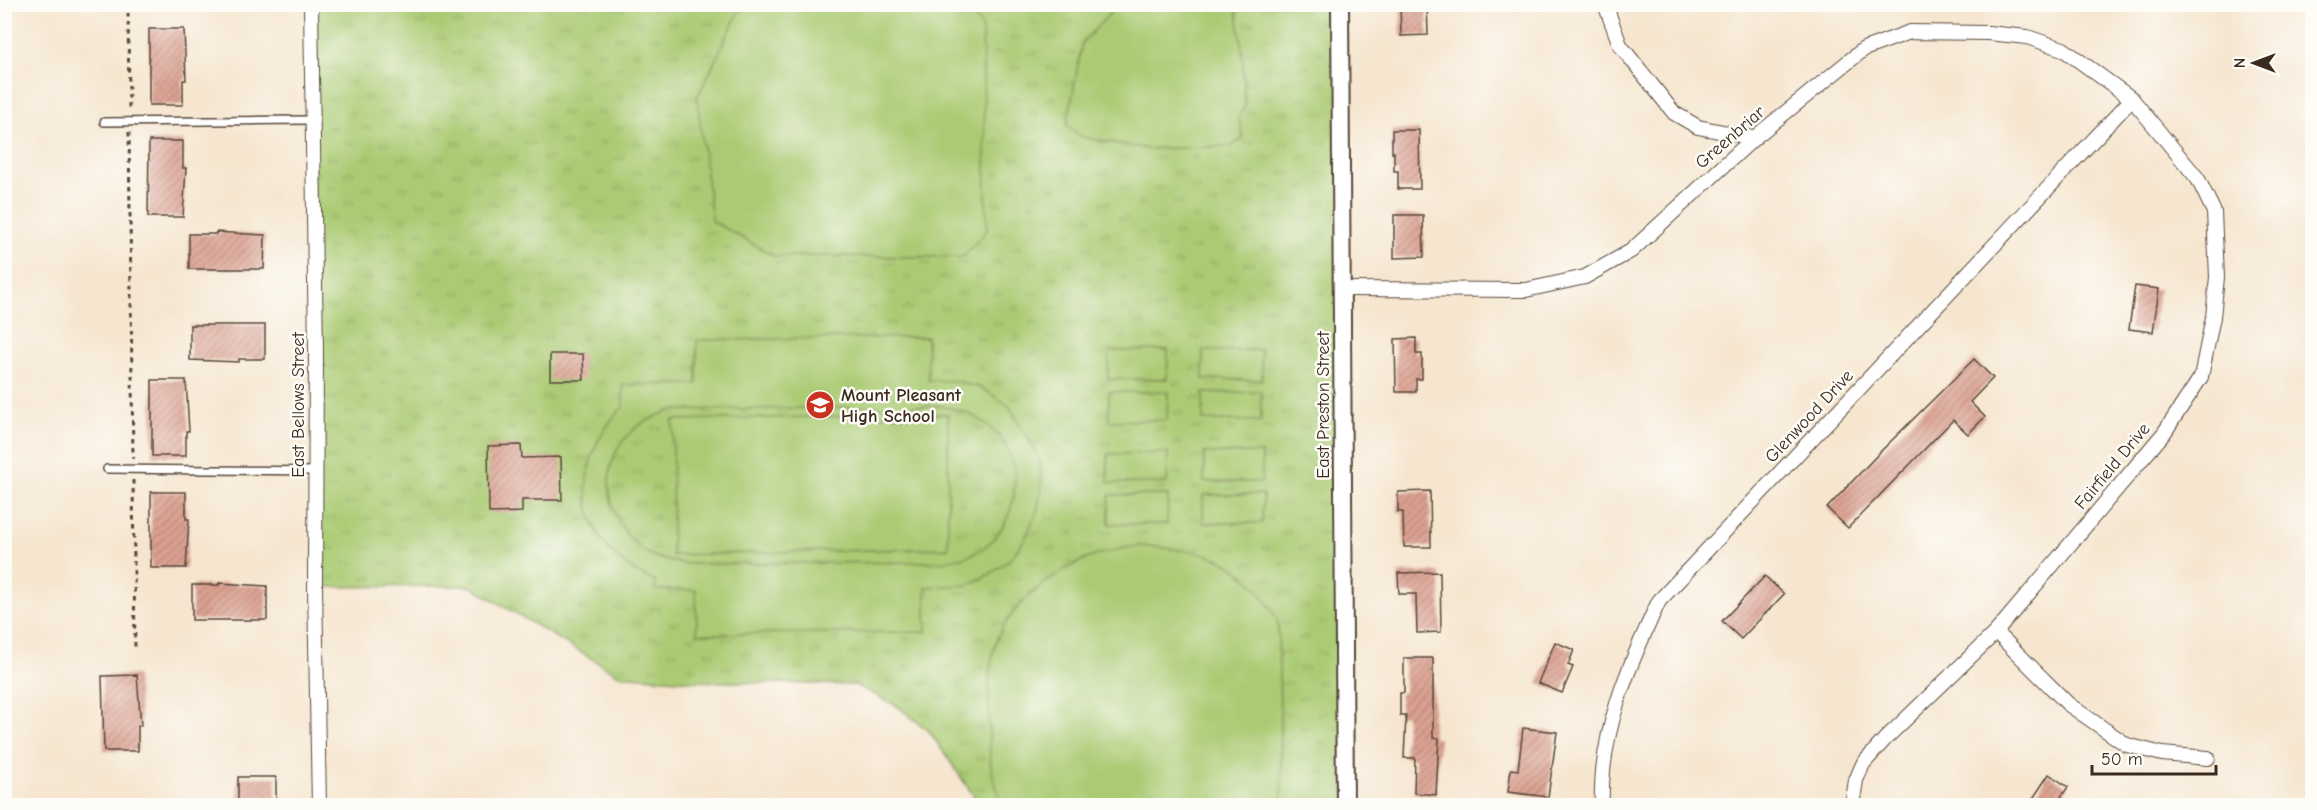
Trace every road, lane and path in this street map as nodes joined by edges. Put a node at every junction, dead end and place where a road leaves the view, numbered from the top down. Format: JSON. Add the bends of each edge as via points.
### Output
{"nodes":[{"id":1,"x":128,"y":4,"type":"edge"},
{"id":2,"x":310,"y":4,"type":"edge"},
{"id":3,"x":1340,"y":4,"type":"edge"},
{"id":4,"x":1605,"y":4,"type":"edge"},
{"id":5,"x":2132,"y":99,"type":"junction"},
{"id":6,"x":311,"y":120,"type":"junction"},
{"id":7,"x":104,"y":122,"type":"dead end"},
{"id":8,"x":129,"y":122,"type":"junction"},
{"id":9,"x":1755,"y":138,"type":"junction"},
{"id":10,"x":1342,"y":289,"type":"junction"},
{"id":11,"x":106,"y":469,"type":"dead end"},
{"id":12,"x":133,"y":470,"type":"junction"},
{"id":13,"x":316,"y":471,"type":"junction"},
{"id":14,"x":1996,"y":632,"type":"junction"},
{"id":15,"x":135,"y":650,"type":"dead end"},
{"id":16,"x":2208,"y":758,"type":"dead end"},
{"id":17,"x":319,"y":806,"type":"edge"},
{"id":18,"x":1345,"y":806,"type":"edge"},
{"id":19,"x":1602,"y":806,"type":"edge"},
{"id":20,"x":1852,"y":806,"type":"edge"}],
"edges":[{"from":1,"to":8,"type":"path"},
{"from":2,"to":6,"type":"street","name":"East Bellows Street"},
{"from":3,"to":10,"type":"street","name":"East Preston Street"},
{"from":4,"to":9,"type":"street","via":[[1620,45],[1674,113],[1698,127]]},
{"from":5,"to":9,"type":"street","name":"Greenbriar","via":[[2063,49],[2027,37],[1910,32],[1864,49]]},
{"from":5,"to":14,"type":"street","name":"Fairfield Drive","via":[[2198,178],[2214,212],[2217,277],[2200,377],[2164,433]]},
{"from":5,"to":19,"type":"street","name":"Glenwood Drive","via":[[1659,601],[1635,651],[1614,710],[1601,783]]},
{"from":6,"to":8,"type":"lane"},
{"from":6,"to":13,"type":"street","name":"East Bellows Street"},
{"from":7,"to":8,"type":"lane"},
{"from":8,"to":12,"type":"path"},
{"from":9,"to":10,"type":"street","name":"Greenbriar","via":[[1631,251],[1585,277],[1526,290]]},
{"from":10,"to":18,"type":"street","name":"East Preston Street"},
{"from":11,"to":12,"type":"lane"},
{"from":12,"to":13,"type":"lane"},
{"from":12,"to":15,"type":"path"},
{"from":13,"to":17,"type":"street","name":"East Bellows Street"},
{"from":14,"to":16,"type":"street","via":[[2068,704],[2127,745],[2162,754]]},
{"from":14,"to":20,"type":"street","name":"Fairfield Drive","via":[[1863,764]]}]}
